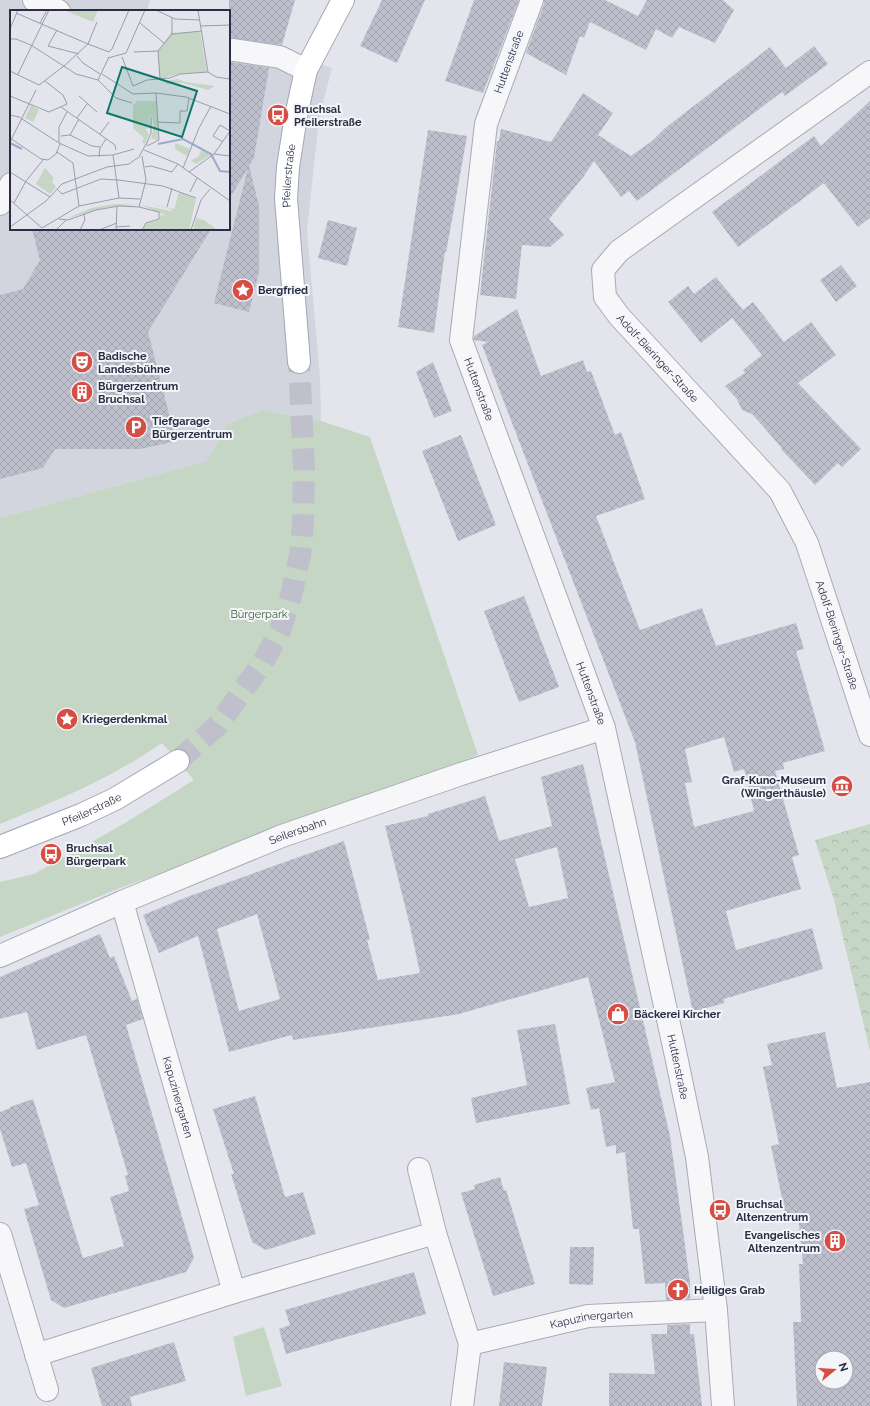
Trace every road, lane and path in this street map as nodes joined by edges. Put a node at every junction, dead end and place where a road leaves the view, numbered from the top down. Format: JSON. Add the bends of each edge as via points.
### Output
{"nodes":[{"id":1,"x":34,"y":0,"type":"edge"},
{"id":2,"x":343,"y":0,"type":"edge"},
{"id":3,"x":532,"y":0,"type":"edge"},
{"id":4,"x":57,"y":10,"type":"edge"},
{"id":5,"x":230,"y":50,"type":"edge"},
{"id":6,"x":306,"y":70,"type":"junction"},
{"id":7,"x":870,"y":72,"type":"edge"},
{"id":8,"x":10,"y":186,"type":"edge"},
{"id":9,"x":0,"y":204,"type":"edge"},
{"id":10,"x":299,"y":362,"type":"tunnel mouth"},
{"id":11,"x":865,"y":705,"type":"edge"},
{"id":12,"x":604,"y":728,"type":"junction"},
{"id":13,"x":870,"y":735,"type":"edge"},
{"id":14,"x":178,"y":761,"type":"tunnel mouth"},
{"id":15,"x":0,"y":846,"type":"edge"},
{"id":16,"x":122,"y":902,"type":"junction"},
{"id":17,"x":0,"y":956,"type":"edge"},
{"id":18,"x":419,"y":1169,"type":"dead end"},
{"id":19,"x":435,"y":1233,"type":"junction"},
{"id":20,"x":0,"y":1234,"type":"edge"},
{"id":21,"x":234,"y":1292,"type":"junction"},
{"id":22,"x":716,"y":1310,"type":"junction"},
{"id":23,"x":470,"y":1344,"type":"junction"},
{"id":24,"x":36,"y":1355,"type":"junction"},
{"id":25,"x":47,"y":1390,"type":"dead end"},
{"id":26,"x":462,"y":1406,"type":"edge"},
{"id":27,"x":723,"y":1406,"type":"edge"}],
"edges":[{"from":1,"to":4,"type":"street"},
{"from":2,"to":6,"type":"main road","name":"Pfeilerstraße"},
{"from":3,"to":12,"type":"street","name":"Huttenstraße","via":[[486,124],[461,340]]},
{"from":5,"to":6,"type":"street","via":[[280,57]]},
{"from":6,"to":10,"type":"main road","name":"Pfeilerstraße","via":[[288,167],[286,198]]},
{"from":7,"to":11,"type":"street","name":"Adolf-Bieringer-Straße","via":[[618,251],[603,270],[605,297],[620,316],[780,491],[807,543]]},
{"from":8,"to":9,"type":"street"},
{"from":11,"to":13,"type":"street","name":"Adolf-Bieringer-Straße"},
{"from":12,"to":16,"type":"street","name":"Seilersbahn","via":[[282,836]]},
{"from":12,"to":22,"type":"street","name":"Huttenstraße","via":[[696,1156]]},
{"from":14,"to":15,"type":"main road","name":"Pfeilerstraße","via":[[115,799]]},
{"from":16,"to":17,"type":"street","name":"Seilersbahn"},
{"from":16,"to":21,"type":"street","name":"Kapuzinergarten"},
{"from":18,"to":19,"type":"street"},
{"from":19,"to":21,"type":"street"},
{"from":19,"to":23,"type":"street"},
{"from":20,"to":24,"type":"street"},
{"from":21,"to":24,"type":"street"},
{"from":22,"to":23,"type":"street","name":"Kapuzinergarten","via":[[588,1316]]},
{"from":22,"to":27,"type":"street","name":"Huttenstraße"},
{"from":23,"to":26,"type":"street"},
{"from":24,"to":25,"type":"street"}]}
